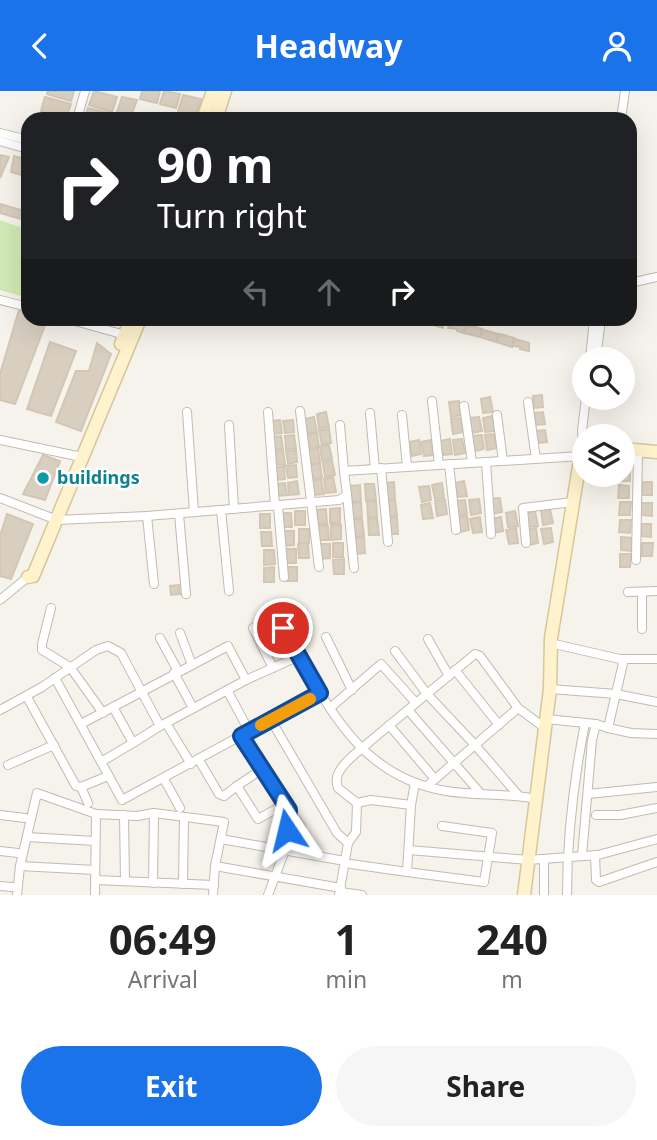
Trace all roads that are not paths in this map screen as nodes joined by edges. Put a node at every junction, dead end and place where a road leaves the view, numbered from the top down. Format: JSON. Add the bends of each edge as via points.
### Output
{"nodes":[{"id":1,"x":85,"y":91,"type":"edge"},
{"id":2,"x":213,"y":91,"type":"edge"},
{"id":3,"x":225,"y":91,"type":"edge"},
{"id":4,"x":625,"y":91,"type":"edge"},
{"id":5,"x":79,"y":112,"type":"edge"},
{"id":6,"x":205,"y":112,"type":"edge"},
{"id":7,"x":218,"y":112,"type":"edge"},
{"id":8,"x":622,"y":112,"type":"edge"},
{"id":9,"x":0,"y":133,"type":"edge"},
{"id":10,"x":21,"y":138,"type":"edge"},
{"id":11,"x":0,"y":141,"type":"edge"},
{"id":12,"x":21,"y":147,"type":"edge"},
{"id":13,"x":655,"y":276,"type":"edge"},
{"id":14,"x":637,"y":281,"type":"edge"},
{"id":15,"x":0,"y":300,"type":"edge"},
{"id":16,"x":21,"y":305,"type":"edge"},
{"id":17,"x":93,"y":326,"type":"edge"},
{"id":18,"x":128,"y":326,"type":"edge"},
{"id":19,"x":137,"y":326,"type":"edge"},
{"id":20,"x":593,"y":326,"type":"edge"},
{"id":21,"x":600,"y":326,"type":"edge"},
{"id":22,"x":125,"y":335,"type":"junction"},
{"id":23,"x":591,"y":347,"type":"edge"},
{"id":24,"x":598,"y":347,"type":"edge"},
{"id":25,"x":432,"y":401,"type":"dead end"},
{"id":26,"x":528,"y":402,"type":"dead end"},
{"id":27,"x":464,"y":406,"type":"dead end"},
{"id":28,"x":99,"y":410,"type":"junction"},
{"id":29,"x":300,"y":411,"type":"dead end"},
{"id":30,"x":187,"y":412,"type":"dead end"},
{"id":31,"x":268,"y":412,"type":"dead end"},
{"id":32,"x":370,"y":413,"type":"dead end"},
{"id":33,"x":402,"y":415,"type":"dead end"},
{"id":34,"x":497,"y":415,"type":"dead end"},
{"id":35,"x":229,"y":425,"type":"dead end"},
{"id":36,"x":340,"y":425,"type":"dead end"},
{"id":37,"x":0,"y":440,"type":"edge"},
{"id":38,"x":572,"y":447,"type":"edge"},
{"id":39,"x":635,"y":450,"type":"edge"},
{"id":40,"x":638,"y":450,"type":"junction"},
{"id":41,"x":657,"y":451,"type":"edge"},
{"id":42,"x":77,"y":456,"type":"junction"},
{"id":43,"x":536,"y":459,"type":"junction"},
{"id":44,"x":503,"y":461,"type":"junction"},
{"id":45,"x":486,"y":462,"type":"junction"},
{"id":46,"x":472,"y":463,"type":"junction"},
{"id":47,"x":449,"y":464,"type":"junction"},
{"id":48,"x":439,"y":465,"type":"junction"},
{"id":49,"x":408,"y":467,"type":"junction"},
{"id":50,"x":378,"y":468,"type":"junction"},
{"id":51,"x":344,"y":471,"type":"junction"},
{"id":52,"x":576,"y":487,"type":"edge"},
{"id":53,"x":347,"y":495,"type":"junction"},
{"id":54,"x":0,"y":498,"type":"edge"},
{"id":55,"x":573,"y":502,"type":"junction"},
{"id":56,"x":312,"y":503,"type":"junction"},
{"id":57,"x":277,"y":506,"type":"junction"},
{"id":58,"x":234,"y":509,"type":"junction"},
{"id":59,"x":221,"y":510,"type":"junction"},
{"id":60,"x":194,"y":512,"type":"junction"},
{"id":61,"x":179,"y":513,"type":"junction"},
{"id":62,"x":147,"y":516,"type":"junction"},
{"id":63,"x":54,"y":519,"type":"junction"},
{"id":64,"x":456,"y":530,"type":"dead end"},
{"id":65,"x":491,"y":534,"type":"dead end"},
{"id":66,"x":388,"y":542,"type":"dead end"},
{"id":67,"x":526,"y":543,"type":"dead end"},
{"id":68,"x":636,"y":560,"type":"dead end"},
{"id":69,"x":319,"y":567,"type":"dead end"},
{"id":70,"x":354,"y":568,"type":"dead end"},
{"id":71,"x":28,"y":577,"type":"joint"},
{"id":72,"x":284,"y":577,"type":"dead end"},
{"id":73,"x":154,"y":583,"type":"dead end"},
{"id":74,"x":229,"y":591,"type":"dead end"},
{"id":75,"x":642,"y":591,"type":"junction"},
{"id":76,"x":657,"y":591,"type":"edge"},
{"id":77,"x":628,"y":592,"type":"dead end"},
{"id":78,"x":186,"y":594,"type":"dead end"},
{"id":79,"x":0,"y":600,"type":"edge"},
{"id":80,"x":51,"y":608,"type":"dead end"},
{"id":81,"x":642,"y":629,"type":"dead end"},
{"id":82,"x":180,"y":633,"type":"dead end"},
{"id":83,"x":327,"y":637,"type":"dead end"},
{"id":84,"x":551,"y":637,"type":"junction"},
{"id":85,"x":160,"y":638,"type":"dead end"},
{"id":86,"x":428,"y":639,"type":"dead end"},
{"id":87,"x":395,"y":651,"type":"dead end"},
{"id":88,"x":299,"y":656,"type":"junction"},
{"id":89,"x":624,"y":659,"type":"junction"},
{"id":90,"x":657,"y":659,"type":"edge"},
{"id":91,"x":192,"y":664,"type":"junction"},
{"id":92,"x":70,"y":667,"type":"junction"},
{"id":93,"x":273,"y":668,"type":"junction"},
{"id":94,"x":176,"y":672,"type":"junction"},
{"id":95,"x":452,"y":673,"type":"junction"},
{"id":96,"x":55,"y":678,"type":"junction"},
{"id":97,"x":246,"y":680,"type":"junction"},
{"id":98,"x":550,"y":689,"type":"junction"},
{"id":99,"x":227,"y":690,"type":"junction"},
{"id":100,"x":352,"y":690,"type":"junction"},
{"id":101,"x":142,"y":691,"type":"junction"},
{"id":102,"x":320,"y":693,"type":"junction"},
{"id":103,"x":427,"y":694,"type":"junction"},
{"id":104,"x":617,"y":694,"type":"junction"},
{"id":105,"x":27,"y":697,"type":"junction"},
{"id":106,"x":657,"y":702,"type":"edge"},
{"id":107,"x":416,"y":703,"type":"junction"},
{"id":108,"x":113,"y":707,"type":"junction"},
{"id":109,"x":193,"y":708,"type":"junction"},
{"id":110,"x":330,"y":708,"type":"junction"},
{"id":111,"x":518,"y":708,"type":"junction"},
{"id":112,"x":0,"y":710,"type":"edge"},
{"id":113,"x":408,"y":710,"type":"junction"},
{"id":114,"x":103,"y":713,"type":"junction"},
{"id":115,"x":271,"y":720,"type":"junction"},
{"id":116,"x":546,"y":723,"type":"junction"},
{"id":117,"x":586,"y":723,"type":"junction"},
{"id":118,"x":81,"y":724,"type":"junction"},
{"id":119,"x":596,"y":724,"type":"junction"},
{"id":120,"x":163,"y":725,"type":"junction"},
{"id":121,"x":499,"y":725,"type":"junction"},
{"id":122,"x":389,"y":726,"type":"junction"},
{"id":123,"x":608,"y":728,"type":"junction"},
{"id":124,"x":245,"y":734,"type":"junction"},
{"id":125,"x":657,"y":734,"type":"edge"},
{"id":126,"x":133,"y":743,"type":"junction"},
{"id":127,"x":54,"y":745,"type":"junction"},
{"id":128,"x":475,"y":745,"type":"junction"},
{"id":129,"x":361,"y":749,"type":"junction"},
{"id":130,"x":454,"y":761,"type":"junction"},
{"id":131,"x":101,"y":762,"type":"junction"},
{"id":132,"x":195,"y":762,"type":"junction"},
{"id":133,"x":8,"y":765,"type":"dead end"},
{"id":134,"x":262,"y":769,"type":"junction"},
{"id":135,"x":108,"y":776,"type":"junction"},
{"id":136,"x":434,"y":778,"type":"junction"},
{"id":137,"x":164,"y":779,"type":"junction"},
{"id":138,"x":415,"y":783,"type":"junction"},
{"id":139,"x":237,"y":786,"type":"junction"},
{"id":140,"x":427,"y":786,"type":"junction"},
{"id":141,"x":80,"y":787,"type":"junction"},
{"id":142,"x":657,"y":787,"type":"edge"},
{"id":143,"x":481,"y":794,"type":"junction"},
{"id":144,"x":588,"y":794,"type":"junction"},
{"id":145,"x":519,"y":796,"type":"junction"},
{"id":146,"x":537,"y":799,"type":"junction"},
{"id":147,"x":88,"y":803,"type":"dead end"},
{"id":148,"x":358,"y":803,"type":"junction"},
{"id":149,"x":411,"y":805,"type":"junction"},
{"id":150,"x":287,"y":807,"type":"junction"},
{"id":151,"x":657,"y":808,"type":"edge"},
{"id":152,"x":154,"y":813,"type":"junction"},
{"id":153,"x":182,"y":813,"type":"junction"},
{"id":154,"x":96,"y":814,"type":"junction"},
{"id":155,"x":0,"y":815,"type":"edge"},
{"id":156,"x":124,"y":815,"type":"junction"},
{"id":157,"x":596,"y":815,"type":"dead end"},
{"id":158,"x":25,"y":818,"type":"dead end"},
{"id":159,"x":442,"y":826,"type":"dead end"},
{"id":160,"x":301,"y":827,"type":"dead end"},
{"id":161,"x":27,"y":837,"type":"junction"},
{"id":162,"x":221,"y":839,"type":"junction"},
{"id":163,"x":657,"y":839,"type":"edge"},
{"id":164,"x":95,"y":841,"type":"junction"},
{"id":165,"x":348,"y":843,"type":"junction"},
{"id":166,"x":285,"y":850,"type":"junction"},
{"id":167,"x":0,"y":851,"type":"edge"},
{"id":168,"x":409,"y":851,"type":"junction"},
{"id":169,"x":18,"y":853,"type":"dead end"},
{"id":170,"x":595,"y":855,"type":"junction"},
{"id":171,"x":582,"y":856,"type":"junction"},
{"id":172,"x":490,"y":857,"type":"junction"},
{"id":173,"x":567,"y":857,"type":"junction"},
{"id":174,"x":544,"y":859,"type":"junction"},
{"id":175,"x":528,"y":860,"type":"junction"},
{"id":176,"x":348,"y":862,"type":"junction"},
{"id":177,"x":657,"y":862,"type":"edge"},
{"id":178,"x":20,"y":866,"type":"junction"},
{"id":179,"x":215,"y":866,"type":"junction"},
{"id":180,"x":95,"y":870,"type":"junction"},
{"id":181,"x":407,"y":872,"type":"junction"},
{"id":182,"x":276,"y":876,"type":"junction"},
{"id":183,"x":95,"y":880,"type":"junction"},
{"id":184,"x":125,"y":881,"type":"junction"},
{"id":185,"x":153,"y":883,"type":"junction"},
{"id":186,"x":183,"y":884,"type":"junction"},
{"id":187,"x":0,"y":886,"type":"edge"},
{"id":188,"x":15,"y":891,"type":"edge"},
{"id":189,"x":215,"y":892,"type":"edge"},
{"id":190,"x":340,"y":892,"type":"edge"},
{"id":191,"x":94,"y":895,"type":"edge"},
{"id":192,"x":268,"y":895,"type":"edge"},
{"id":193,"x":362,"y":895,"type":"edge"},
{"id":194,"x":524,"y":895,"type":"edge"},
{"id":195,"x":544,"y":895,"type":"edge"},
{"id":196,"x":567,"y":895,"type":"edge"}],
"edges":[{"from":1,"to":5,"type":"street"},
{"from":2,"to":6,"type":"street"},
{"from":3,"to":7,"type":"street"},
{"from":4,"to":8,"type":"street"},
{"from":9,"to":10,"type":"street"},
{"from":11,"to":12,"type":"street"},
{"from":13,"to":14,"type":"street"},
{"from":15,"to":16,"type":"street"},
{"from":17,"to":22,"type":"street"},
{"from":18,"to":22,"type":"street"},
{"from":19,"to":28,"type":"street"},
{"from":20,"to":23,"type":"street"},
{"from":21,"to":24,"type":"street"},
{"from":22,"to":28,"type":"street"},
{"from":25,"to":48,"type":"street"},
{"from":26,"to":43,"type":"street"},
{"from":27,"to":46,"type":"street"},
{"from":28,"to":42,"type":"street"},
{"from":28,"to":63,"type":"street"},
{"from":29,"to":56,"type":"street"},
{"from":30,"to":60,"type":"street"},
{"from":31,"to":57,"type":"street"},
{"from":32,"to":50,"type":"street"},
{"from":33,"to":49,"type":"street"},
{"from":34,"to":44,"type":"street"},
{"from":35,"to":58,"type":"street"},
{"from":36,"to":51,"type":"street"},
{"from":37,"to":42,"type":"street"},
{"from":38,"to":43,"type":"street"},
{"from":39,"to":40,"type":"street"},
{"from":40,"to":41,"type":"street"},
{"from":40,"to":68,"type":"street"},
{"from":42,"to":63,"type":"street"},
{"from":43,"to":44,"type":"street"},
{"from":44,"to":45,"type":"street"},
{"from":45,"to":46,"type":"street"},
{"from":45,"to":65,"type":"street"},
{"from":46,"to":47,"type":"street"},
{"from":47,"to":48,"type":"street"},
{"from":47,"to":64,"type":"street"},
{"from":48,"to":49,"type":"street"},
{"from":49,"to":50,"type":"street"},
{"from":50,"to":51,"type":"street"},
{"from":50,"to":66,"type":"street"},
{"from":51,"to":53,"type":"street"},
{"from":52,"to":55,"type":"street"},
{"from":53,"to":56,"type":"street"},
{"from":53,"to":70,"type":"street"},
{"from":54,"to":63,"type":"street"},
{"from":55,"to":67,"type":"street","via":[[523,508]]},
{"from":55,"to":84,"type":"street"},
{"from":56,"to":57,"type":"street"},
{"from":56,"to":69,"type":"street"},
{"from":57,"to":58,"type":"street"},
{"from":57,"to":72,"type":"street"},
{"from":58,"to":59,"type":"street"},
{"from":59,"to":60,"type":"street"},
{"from":59,"to":74,"type":"street"},
{"from":60,"to":61,"type":"street"},
{"from":61,"to":62,"type":"street"},
{"from":61,"to":78,"type":"street"},
{"from":62,"to":63,"type":"street"},
{"from":62,"to":73,"type":"street"},
{"from":63,"to":71,"type":"street"},
{"from":71,"to":79,"type":"street"},
{"from":75,"to":76,"type":"street"},
{"from":75,"to":77,"type":"street"},
{"from":75,"to":81,"type":"street"},
{"from":80,"to":92,"type":"street","via":[[42,648]]},
{"from":82,"to":91,"type":"street"},
{"from":83,"to":100,"type":"street"},
{"from":84,"to":89,"type":"street"},
{"from":84,"to":98,"type":"street"},
{"from":85,"to":94,"type":"street"},
{"from":86,"to":95,"type":"street"},
{"from":87,"to":103,"type":"street"},
{"from":88,"to":93,"type":"street"},
{"from":88,"to":93,"type":"street","via":[[281,626],[257,625],[253,628]]},
{"from":88,"to":102,"type":"street"},
{"from":89,"to":90,"type":"street"},
{"from":89,"to":104,"type":"street"},
{"from":91,"to":94,"type":"street"},
{"from":91,"to":97,"type":"street","via":[[228,646]]},
{"from":92,"to":96,"type":"street"},
{"from":92,"to":101,"type":"street","via":[[96,650],[113,648],[121,653]]},
{"from":92,"to":114,"type":"street"},
{"from":93,"to":97,"type":"street"},
{"from":94,"to":101,"type":"street"},
{"from":94,"to":109,"type":"street"},
{"from":95,"to":103,"type":"street"},
{"from":95,"to":111,"type":"street","via":[[478,654]]},
{"from":95,"to":121,"type":"street"},
{"from":96,"to":105,"type":"street"},
{"from":96,"to":118,"type":"street"},
{"from":97,"to":99,"type":"street"},
{"from":98,"to":104,"type":"street"},
{"from":98,"to":116,"type":"street"},
{"from":99,"to":109,"type":"street"},
{"from":99,"to":124,"type":"street"},
{"from":100,"to":107,"type":"street","via":[[382,664]]},
{"from":100,"to":110,"type":"street"},
{"from":101,"to":108,"type":"street"},
{"from":101,"to":120,"type":"street"},
{"from":102,"to":110,"type":"street"},
{"from":102,"to":115,"type":"street"},
{"from":103,"to":107,"type":"street"},
{"from":103,"to":128,"type":"street"},
{"from":104,"to":106,"type":"street"},
{"from":104,"to":123,"type":"street"},
{"from":105,"to":112,"type":"street"},
{"from":105,"to":127,"type":"street"},
{"from":107,"to":113,"type":"street"},
{"from":108,"to":114,"type":"street"},
{"from":108,"to":126,"type":"street"},
{"from":109,"to":120,"type":"street"},
{"from":110,"to":129,"type":"street"},
{"from":111,"to":116,"type":"street"},
{"from":111,"to":121,"type":"street"},
{"from":113,"to":122,"type":"street"},
{"from":113,"to":130,"type":"street"},
{"from":114,"to":118,"type":"street"},
{"from":115,"to":124,"type":"street"},
{"from":115,"to":165,"type":"street","via":[[330,822]]},
{"from":116,"to":117,"type":"street"},
{"from":116,"to":146,"type":"street"},
{"from":117,"to":119,"type":"street"},
{"from":117,"to":173,"type":"street","via":[[576,767]]},
{"from":118,"to":131,"type":"street"},
{"from":119,"to":123,"type":"street"},
{"from":119,"to":144,"type":"street"},
{"from":120,"to":126,"type":"street"},
{"from":120,"to":132,"type":"street"},
{"from":121,"to":128,"type":"street"},
{"from":122,"to":129,"type":"street"},
{"from":122,"to":136,"type":"street"},
{"from":123,"to":125,"type":"street"},
{"from":124,"to":132,"type":"street"},
{"from":124,"to":134,"type":"street"},
{"from":126,"to":131,"type":"street"},
{"from":127,"to":133,"type":"street"},
{"from":127,"to":141,"type":"street"},
{"from":128,"to":130,"type":"street"},
{"from":128,"to":145,"type":"street"},
{"from":129,"to":138,"type":"street"},
{"from":129,"to":148,"type":"street","via":[[341,769],[336,783]]},
{"from":130,"to":136,"type":"street"},
{"from":130,"to":143,"type":"street"},
{"from":131,"to":135,"type":"street"},
{"from":132,"to":137,"type":"street"},
{"from":132,"to":139,"type":"street","via":[[219,794],[224,796]]},
{"from":134,"to":139,"type":"street"},
{"from":134,"to":150,"type":"street"},
{"from":135,"to":137,"type":"street","via":[[122,800]]},
{"from":135,"to":141,"type":"street"},
{"from":136,"to":140,"type":"street"},
{"from":137,"to":153,"type":"street"},
{"from":138,"to":140,"type":"street"},
{"from":138,"to":149,"type":"street"},
{"from":139,"to":150,"type":"street","via":[[258,818]]},
{"from":140,"to":143,"type":"street"},
{"from":141,"to":147,"type":"street"},
{"from":142,"to":144,"type":"street"},
{"from":143,"to":145,"type":"street"},
{"from":144,"to":171,"type":"street"},
{"from":145,"to":146,"type":"street"},
{"from":146,"to":175,"type":"street"},
{"from":148,"to":149,"type":"street"},
{"from":148,"to":165,"type":"street","via":[[356,832]]},
{"from":149,"to":168,"type":"street"},
{"from":150,"to":160,"type":"street"},
{"from":150,"to":166,"type":"street"},
{"from":151,"to":157,"type":"street"},
{"from":152,"to":153,"type":"street"},
{"from":152,"to":156,"type":"street"},
{"from":152,"to":185,"type":"street"},
{"from":153,"to":162,"type":"street","via":[[224,822]]},
{"from":153,"to":186,"type":"street"},
{"from":154,"to":156,"type":"street"},
{"from":154,"to":161,"type":"street","via":[[37,793]]},
{"from":154,"to":164,"type":"street"},
{"from":155,"to":158,"type":"street"},
{"from":156,"to":184,"type":"street"},
{"from":159,"to":172,"type":"street","via":[[492,833]]},
{"from":161,"to":164,"type":"street"},
{"from":161,"to":178,"type":"street"},
{"from":162,"to":166,"type":"street"},
{"from":162,"to":179,"type":"street"},
{"from":163,"to":170,"type":"street"},
{"from":164,"to":180,"type":"street"},
{"from":165,"to":176,"type":"street"},
{"from":166,"to":176,"type":"street"},
{"from":166,"to":182,"type":"street"},
{"from":167,"to":169,"type":"street"},
{"from":168,"to":172,"type":"street"},
{"from":168,"to":181,"type":"street"},
{"from":170,"to":171,"type":"street"},
{"from":170,"to":177,"type":"street","via":[[599,882]]},
{"from":171,"to":173,"type":"street"},
{"from":172,"to":175,"type":"street"},
{"from":172,"to":181,"type":"street","via":[[484,882]]},
{"from":173,"to":174,"type":"street"},
{"from":173,"to":196,"type":"street"},
{"from":174,"to":175,"type":"street"},
{"from":174,"to":195,"type":"street"},
{"from":175,"to":194,"type":"street"},
{"from":176,"to":181,"type":"street"},
{"from":176,"to":190,"type":"street"},
{"from":178,"to":180,"type":"street"},
{"from":178,"to":188,"type":"street"},
{"from":179,"to":182,"type":"street"},
{"from":179,"to":189,"type":"street"},
{"from":180,"to":183,"type":"street"},
{"from":182,"to":190,"type":"street"},
{"from":182,"to":192,"type":"street"},
{"from":183,"to":184,"type":"street"},
{"from":183,"to":191,"type":"street"},
{"from":184,"to":185,"type":"street"},
{"from":185,"to":186,"type":"street"},
{"from":186,"to":189,"type":"street"},
{"from":187,"to":188,"type":"street"},
{"from":190,"to":193,"type":"street"}]}
